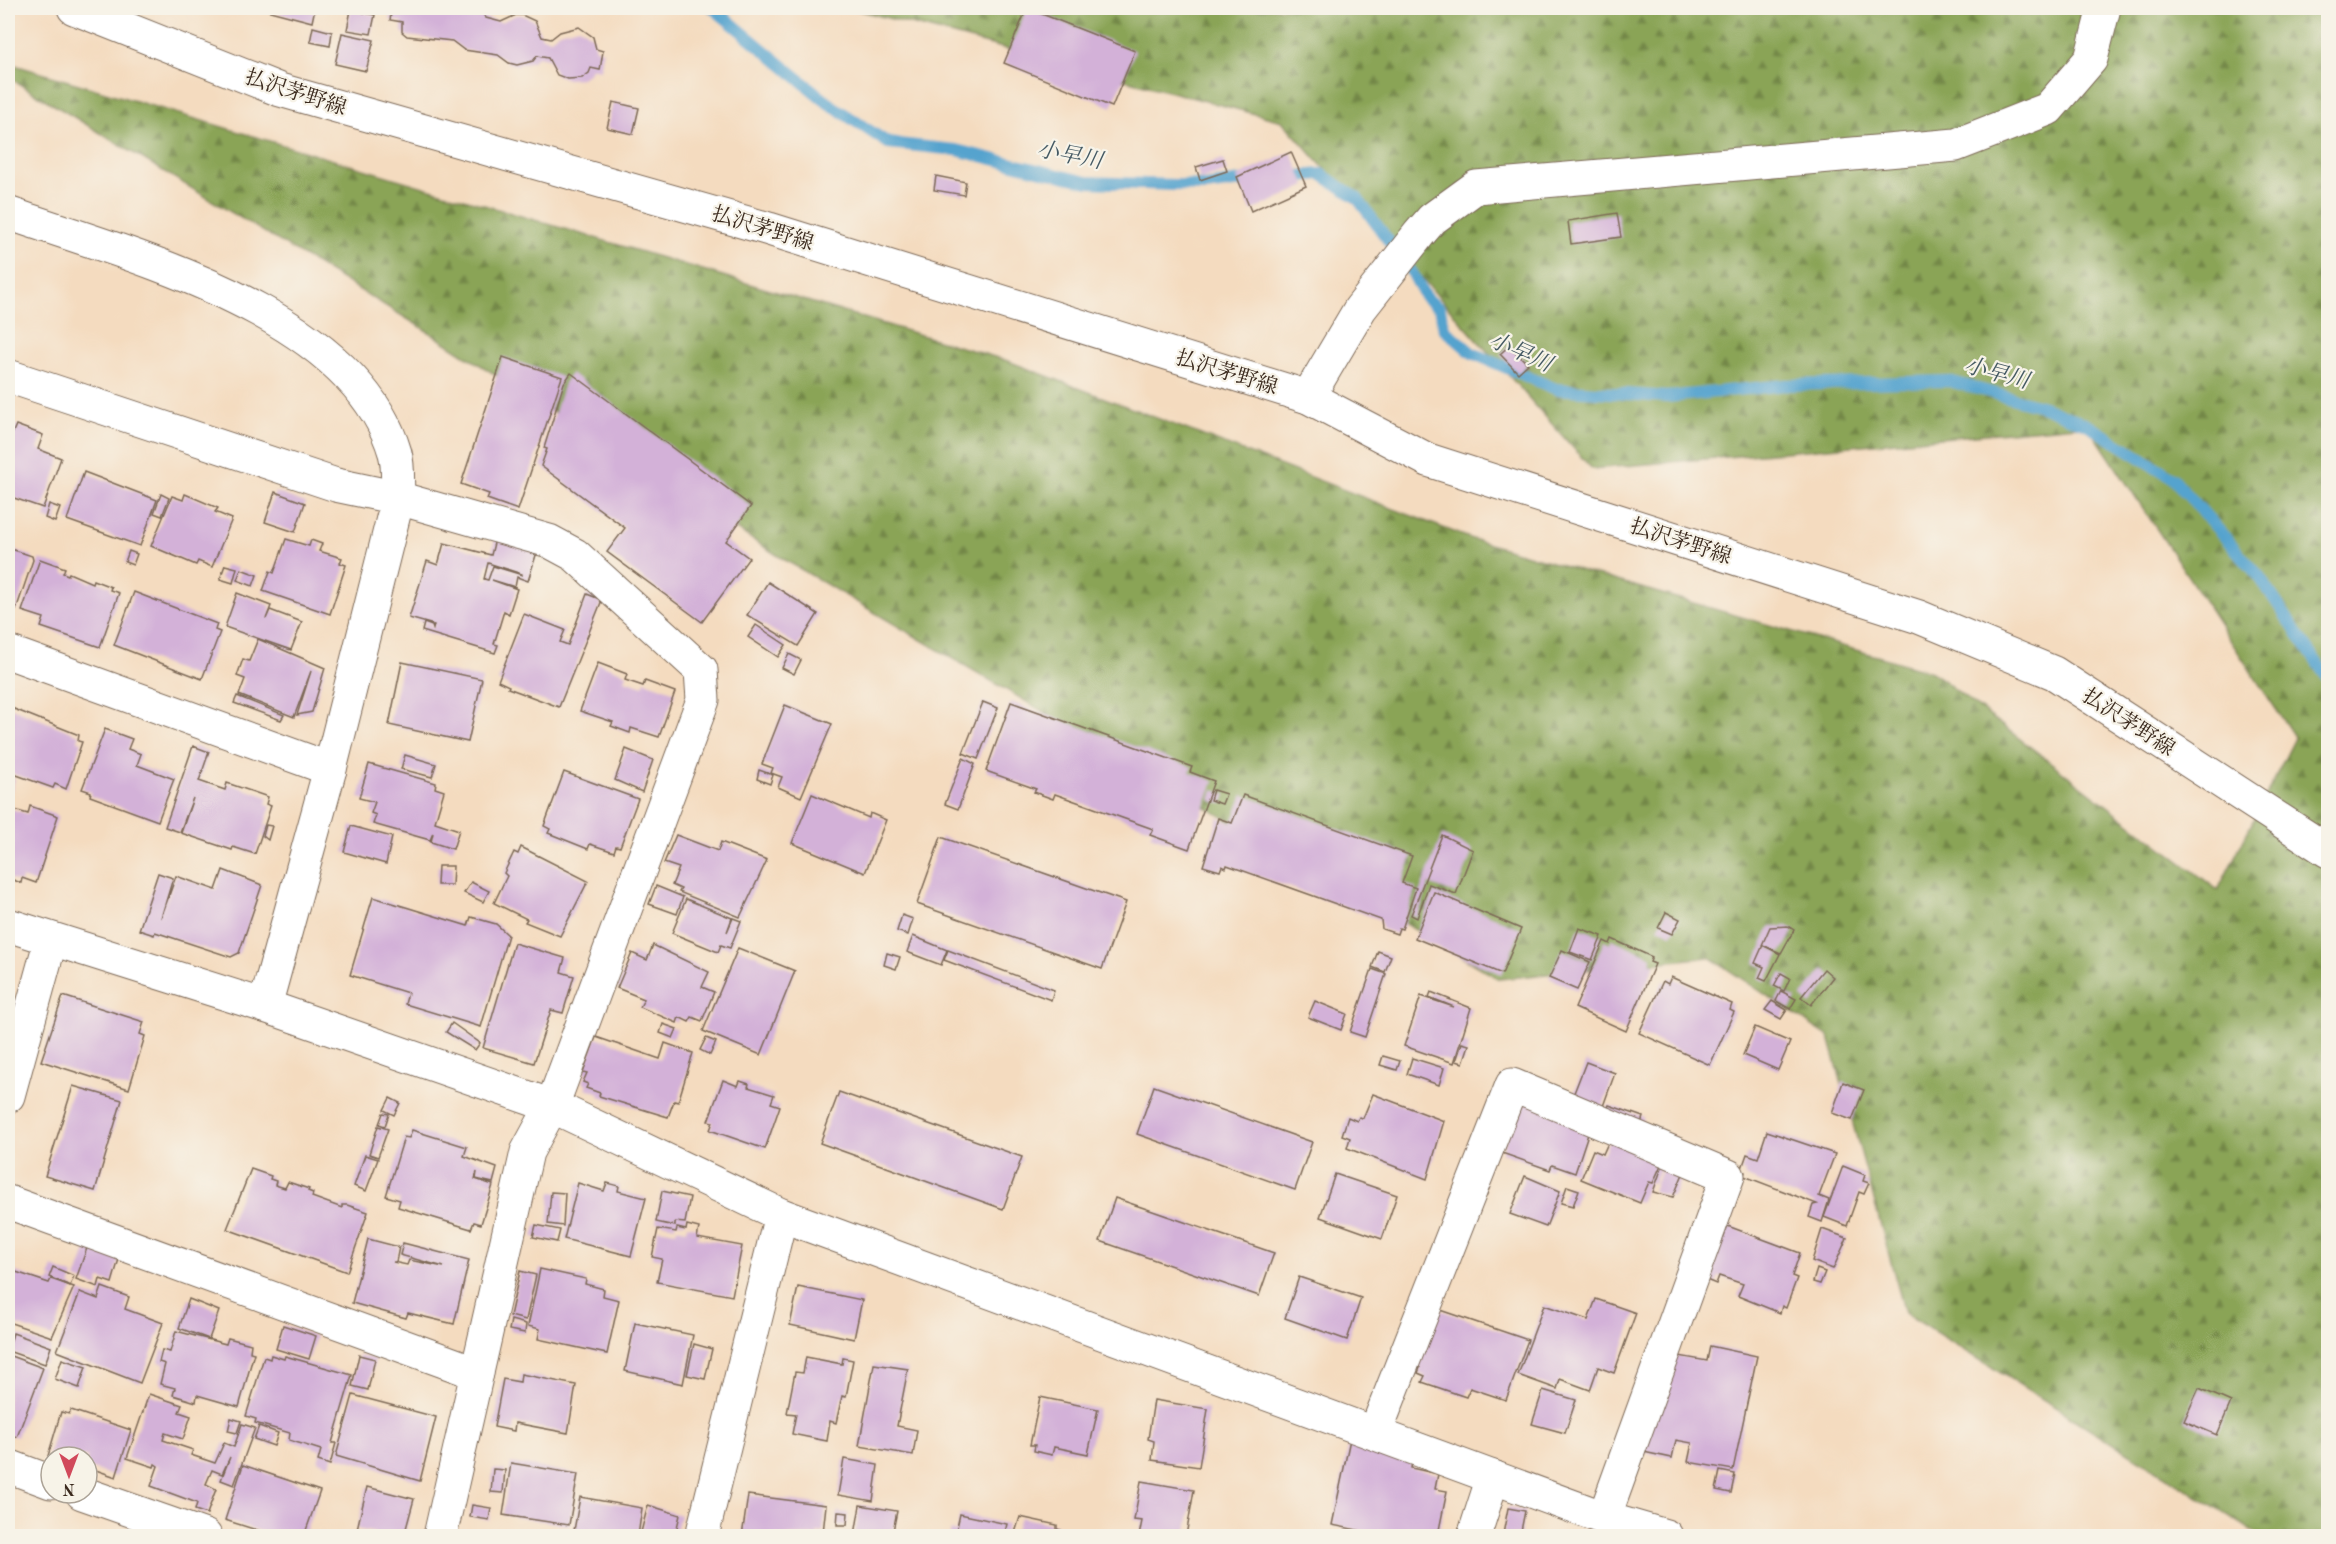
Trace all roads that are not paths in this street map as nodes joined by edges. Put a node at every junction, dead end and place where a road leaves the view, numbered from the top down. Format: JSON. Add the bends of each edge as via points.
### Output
{"nodes":[{"id":1,"x":74,"y":8,"type":"edge"},
{"id":2,"x":2104,"y":8,"type":"edge"},
{"id":3,"x":8,"y":213,"type":"edge"},
{"id":4,"x":8,"y":376,"type":"edge"},
{"id":5,"x":1308,"y":397,"type":"junction"},
{"id":6,"x":398,"y":498,"type":"junction"},
{"id":7,"x":8,"y":652,"type":"edge"},
{"id":8,"x":330,"y":769,"type":"junction"},
{"id":9,"x":2328,"y":851,"type":"edge"},
{"id":10,"x":8,"y":924,"type":"edge"},
{"id":11,"x":51,"y":939,"type":"junction"},
{"id":12,"x":265,"y":1006,"type":"junction"},
{"id":13,"x":8,"y":1096,"type":"edge"},
{"id":14,"x":552,"y":1106,"type":"junction"},
{"id":15,"x":8,"y":1202,"type":"edge"},
{"id":16,"x":781,"y":1215,"type":"junction"},
{"id":17,"x":477,"y":1373,"type":"junction"},
{"id":18,"x":1375,"y":1433,"type":"junction"},
{"id":19,"x":8,"y":1466,"type":"edge"},
{"id":20,"x":1493,"y":1477,"type":"junction"},
{"id":21,"x":39,"y":1478,"type":"edge"},
{"id":22,"x":99,"y":1499,"type":"edge"},
{"id":23,"x":1604,"y":1518,"type":"junction"},
{"id":24,"x":205,"y":1536,"type":"edge"},
{"id":25,"x":440,"y":1536,"type":"edge"},
{"id":26,"x":702,"y":1536,"type":"edge"},
{"id":27,"x":1474,"y":1536,"type":"edge"},
{"id":28,"x":1666,"y":1536,"type":"edge"}],
"edges":[{"from":1,"to":5,"type":"street","name":"払沢茅野線","via":[[280,90],[769,229]]},
{"from":2,"to":5,"type":"street","via":[[2091,59],[2048,109],[1956,145],[1476,187],[1432,219],[1419,234],[1360,309]]},
{"from":3,"to":6,"type":"street","via":[[195,278],[277,319],[352,376],[379,413],[396,455]]},
{"from":4,"to":6,"type":"street","via":[[336,485]]},
{"from":5,"to":9,"type":"street","name":"払沢茅野線","via":[[1428,460],[1919,617],[2054,673]]},
{"from":6,"to":8,"type":"street"},
{"from":6,"to":14,"type":"street","via":[[549,541],[575,555],[701,670],[703,700]]},
{"from":7,"to":8,"type":"street"},
{"from":8,"to":12,"type":"street"},
{"from":10,"to":11,"type":"street"},
{"from":11,"to":12,"type":"street"},
{"from":11,"to":13,"type":"street"},
{"from":12,"to":14,"type":"street"},
{"from":14,"to":16,"type":"street"},
{"from":14,"to":17,"type":"street","via":[[527,1152]]},
{"from":15,"to":17,"type":"street"},
{"from":16,"to":18,"type":"street"},
{"from":16,"to":26,"type":"street"},
{"from":17,"to":25,"type":"street"},
{"from":18,"to":20,"type":"street"},
{"from":18,"to":23,"type":"street","via":[[1512,1085],[1728,1176]]},
{"from":19,"to":21,"type":"street"},
{"from":20,"to":23,"type":"street"},
{"from":20,"to":27,"type":"street"},
{"from":22,"to":24,"type":"street"},
{"from":23,"to":28,"type":"street"}]}
